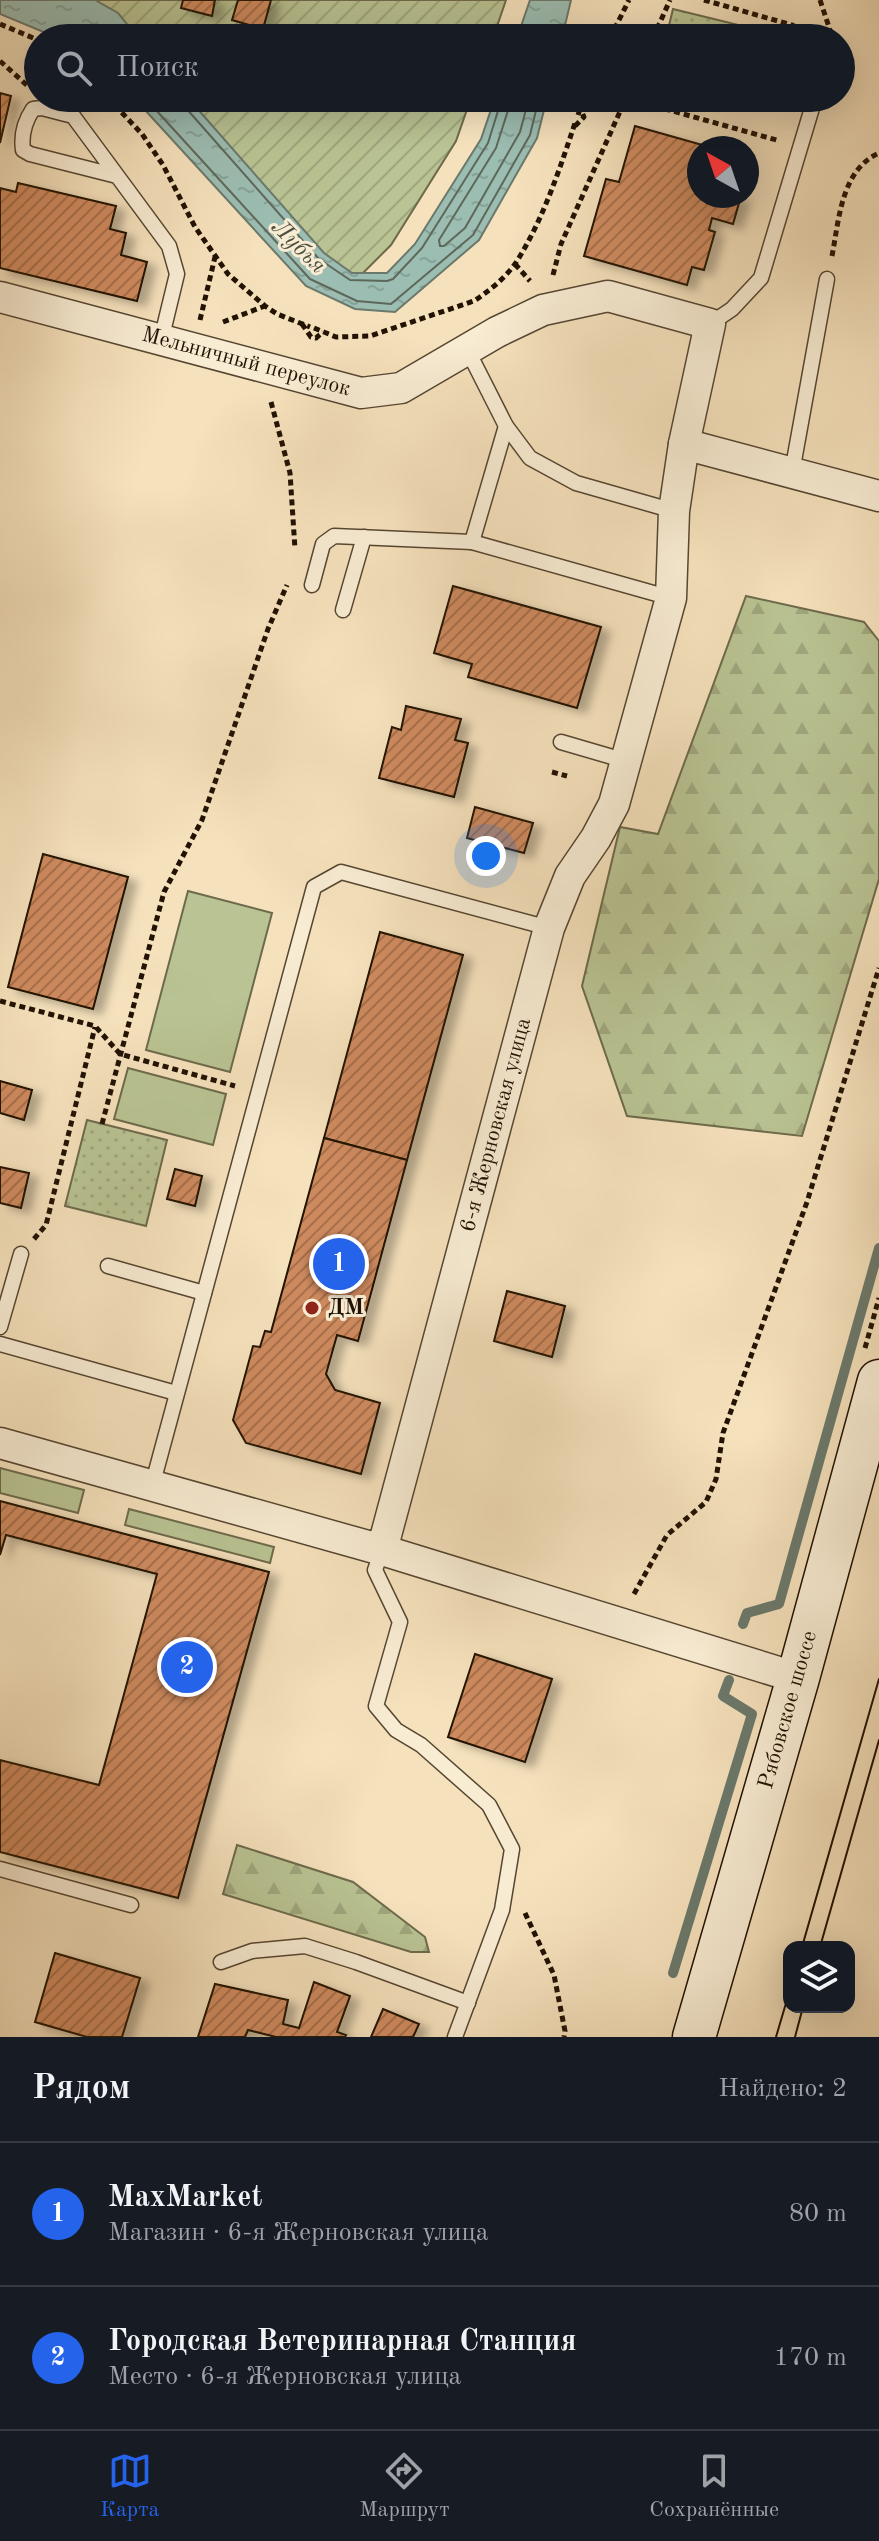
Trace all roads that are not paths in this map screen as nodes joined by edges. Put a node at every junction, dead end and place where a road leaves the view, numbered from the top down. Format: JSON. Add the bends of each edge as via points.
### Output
{"nodes":[{"id":1,"x":31,"y":112,"type":"edge"},
{"id":2,"x":58,"y":112,"type":"edge"},
{"id":3,"x":811,"y":112,"type":"edge"},
{"id":4,"x":117,"y":176,"type":"junction"},
{"id":5,"x":827,"y":279,"type":"road end"},
{"id":6,"x":0,"y":297,"type":"edge"},
{"id":7,"x":710,"y":324,"type":"junction"},
{"id":8,"x":161,"y":340,"type":"junction"},
{"id":9,"x":468,"y":351,"type":"junction"},
{"id":10,"x":506,"y":426,"type":"junction"},
{"id":11,"x":684,"y":444,"type":"junction"},
{"id":12,"x":792,"y":472,"type":"junction"},
{"id":13,"x":879,"y":496,"type":"edge"},
{"id":14,"x":674,"y":511,"type":"junction"},
{"id":15,"x":364,"y":537,"type":"junction"},
{"id":16,"x":472,"y":542,"type":"junction"},
{"id":17,"x":312,"y":585,"type":"dead end"},
{"id":18,"x":671,"y":598,"type":"junction"},
{"id":19,"x":343,"y":610,"type":"dead end"},
{"id":20,"x":561,"y":742,"type":"dead end"},
{"id":21,"x":626,"y":761,"type":"junction"},
{"id":22,"x":549,"y":928,"type":"junction"},
{"id":23,"x":21,"y":1254,"type":"road end"},
{"id":24,"x":108,"y":1266,"type":"dead end"},
{"id":25,"x":204,"y":1293,"type":"junction"},
{"id":26,"x":0,"y":1327,"type":"edge"},
{"id":27,"x":0,"y":1344,"type":"edge"},
{"id":28,"x":879,"y":1381,"type":"edge"},
{"id":29,"x":176,"y":1393,"type":"junction"},
{"id":30,"x":0,"y":1443,"type":"edge"},
{"id":31,"x":152,"y":1486,"type":"junction"},
{"id":32,"x":382,"y":1550,"type":"junction"},
{"id":33,"x":798,"y":1678,"type":"junction"},
{"id":34,"x":0,"y":1869,"type":"edge"},
{"id":35,"x":131,"y":1905,"type":"dead end"},
{"id":36,"x":221,"y":1962,"type":"dead end"},
{"id":37,"x":468,"y":2003,"type":"junction"},
{"id":38,"x":455,"y":2037,"type":"edge"},
{"id":39,"x":694,"y":2037,"type":"edge"}],
"edges":[{"from":1,"to":4,"type":"lane","via":[[23,150]]},
{"from":2,"to":4,"type":"lane","via":[[73,116]]},
{"from":3,"to":7,"type":"lane","via":[[761,278]]},
{"from":4,"to":8,"type":"lane","via":[[169,246],[177,274]]},
{"from":5,"to":12,"type":"lane"},
{"from":6,"to":8,"type":"street","name":"Мельничный переулок"},
{"from":7,"to":9,"type":"street","name":"Мельничный переулок","via":[[608,296],[543,310]]},
{"from":7,"to":11,"type":"street","name":"6-я Жерновская улица"},
{"from":8,"to":9,"type":"street","name":"Мельничный переулок","via":[[361,393],[401,388]]},
{"from":9,"to":10,"type":"lane"},
{"from":10,"to":14,"type":"lane","via":[[530,458],[576,483]]},
{"from":10,"to":16,"type":"lane"},
{"from":11,"to":12,"type":"street"},
{"from":11,"to":14,"type":"street","name":"6-я Жерновская улица"},
{"from":12,"to":13,"type":"street"},
{"from":14,"to":18,"type":"street","name":"6-я Жерновская улица"},
{"from":15,"to":16,"type":"lane"},
{"from":15,"to":17,"type":"lane","via":[[334,536],[323,544]]},
{"from":15,"to":19,"type":"lane"},
{"from":16,"to":18,"type":"lane"},
{"from":18,"to":21,"type":"street","name":"6-я Жерновская улица"},
{"from":20,"to":21,"type":"lane"},
{"from":21,"to":22,"type":"street","name":"6-я Жерновская улица","via":[[614,804],[570,876]]},
{"from":22,"to":25,"type":"lane","via":[[341,872],[314,887]]},
{"from":22,"to":32,"type":"street","name":"6-я Жерновская улица"},
{"from":23,"to":26,"type":"lane"},
{"from":24,"to":25,"type":"lane"},
{"from":25,"to":29,"type":"lane"},
{"from":27,"to":29,"type":"lane"},
{"from":28,"to":33,"type":"main road","name":"Рябовское шоссе"},
{"from":29,"to":31,"type":"lane"},
{"from":30,"to":31,"type":"street"},
{"from":31,"to":32,"type":"street"},
{"from":32,"to":33,"type":"street"},
{"from":32,"to":37,"type":"lane","via":[[375,1570],[400,1622],[376,1706],[396,1730],[421,1745],[489,1805],[512,1849],[502,1910]]},
{"from":33,"to":39,"type":"main road","name":"Рябовское шоссе"},
{"from":34,"to":35,"type":"lane"},
{"from":36,"to":37,"type":"lane","via":[[252,1951],[305,1946]]},
{"from":37,"to":38,"type":"lane"}]}
